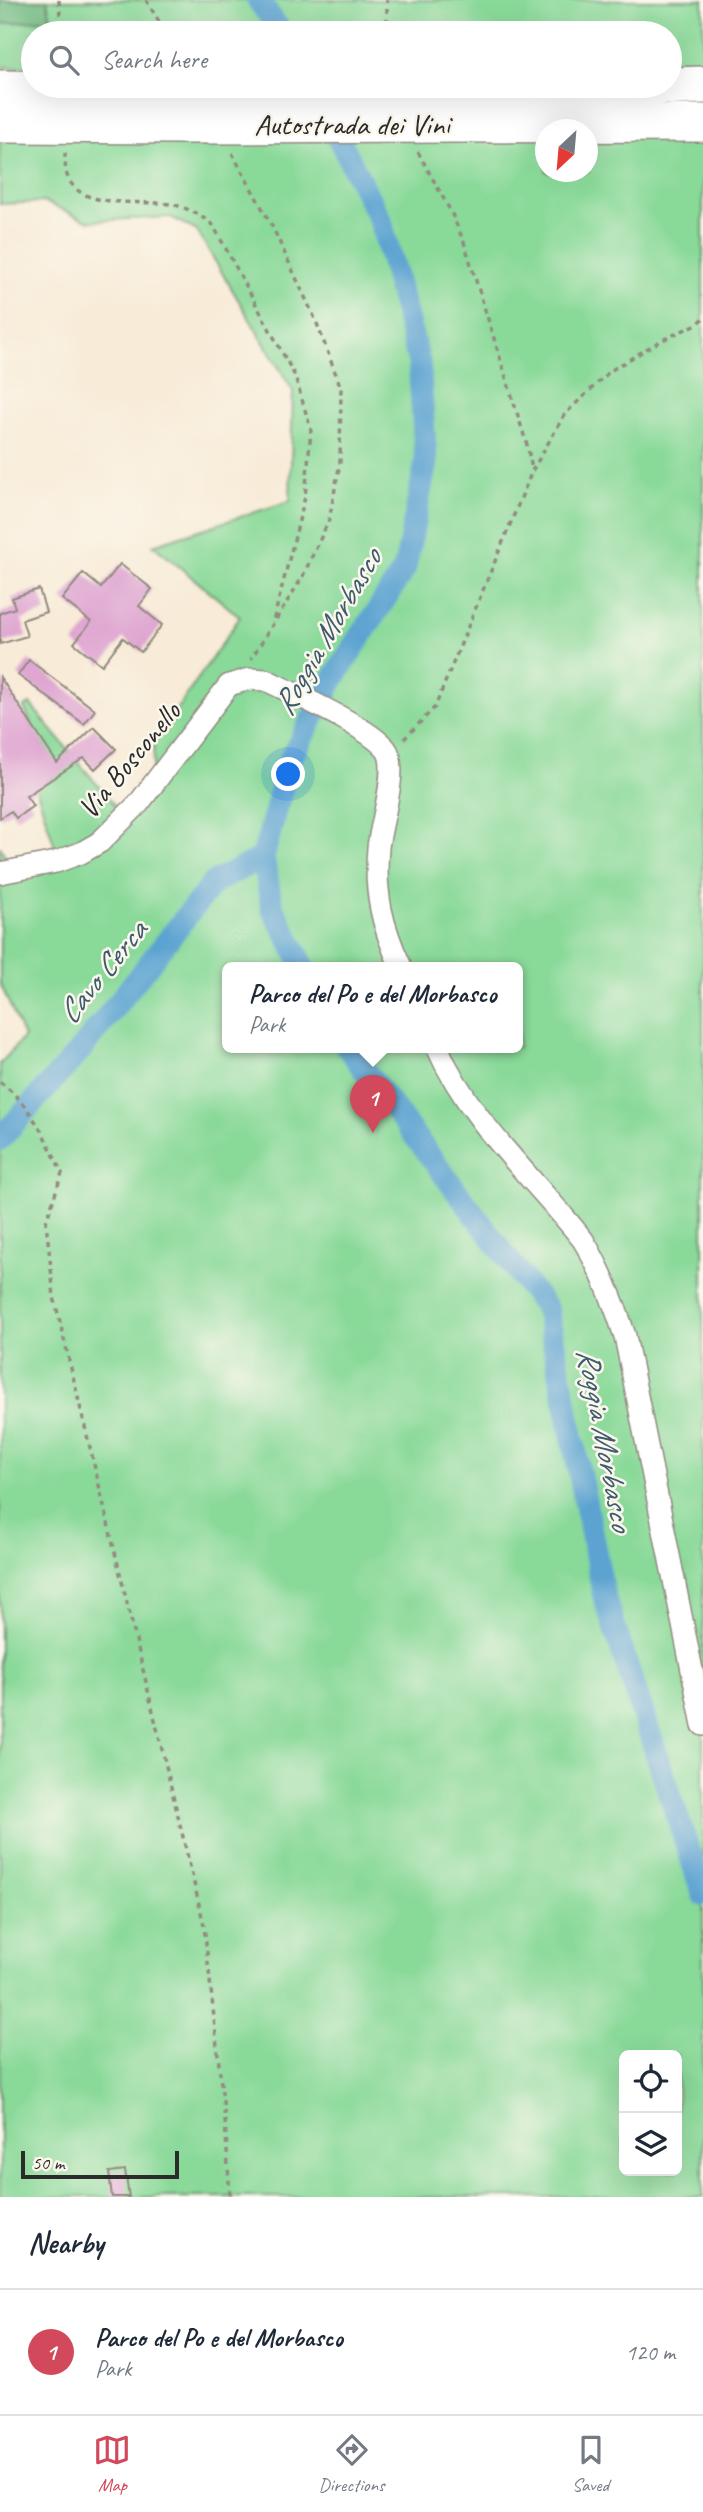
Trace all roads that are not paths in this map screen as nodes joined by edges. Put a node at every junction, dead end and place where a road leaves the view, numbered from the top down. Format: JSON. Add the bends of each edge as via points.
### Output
{"nodes":[{"id":1,"x":703,"y":85,"type":"edge"},
{"id":2,"x":682,"y":86,"type":"edge"},
{"id":3,"x":0,"y":89,"type":"edge"},
{"id":4,"x":21,"y":91,"type":"edge"},
{"id":5,"x":87,"y":98,"type":"edge"},
{"id":6,"x":546,"y":98,"type":"edge"},
{"id":7,"x":458,"y":107,"type":"junction"},
{"id":8,"x":183,"y":108,"type":"junction"},
{"id":9,"x":703,"y":123,"type":"edge"},
{"id":10,"x":0,"y":124,"type":"edge"},
{"id":11,"x":0,"y":873,"type":"edge"},
{"id":12,"x":399,"y":962,"type":"edge"},
{"id":13,"x":440,"y":1053,"type":"edge"},
{"id":14,"x":703,"y":1725,"type":"edge"}],
"edges":[{"from":1,"to":2,"type":"highway"},
{"from":3,"to":4,"type":"highway","name":"Autostrada dei Vini"},
{"from":5,"to":8,"type":"highway","name":"Autostrada dei Vini"},
{"from":6,"to":7,"type":"highway","name":"Autostrada dei Vini"},
{"from":7,"to":8,"type":"highway","name":"Autostrada dei Vini","bridge":true},
{"from":7,"to":9,"type":"highway","name":"Autostrada dei Vini"},
{"from":8,"to":10,"type":"highway","name":"Autostrada dei Vini"},
{"from":11,"to":12,"type":"street","name":"Via Bosconello","via":[[56,862],[100,842],[139,803],[229,685],[266,680],[373,736],[389,751],[392,773],[378,849],[379,906]]},
{"from":13,"to":14,"type":"street","via":[[468,1104],[583,1240],[613,1298],[625,1336]]}]}
